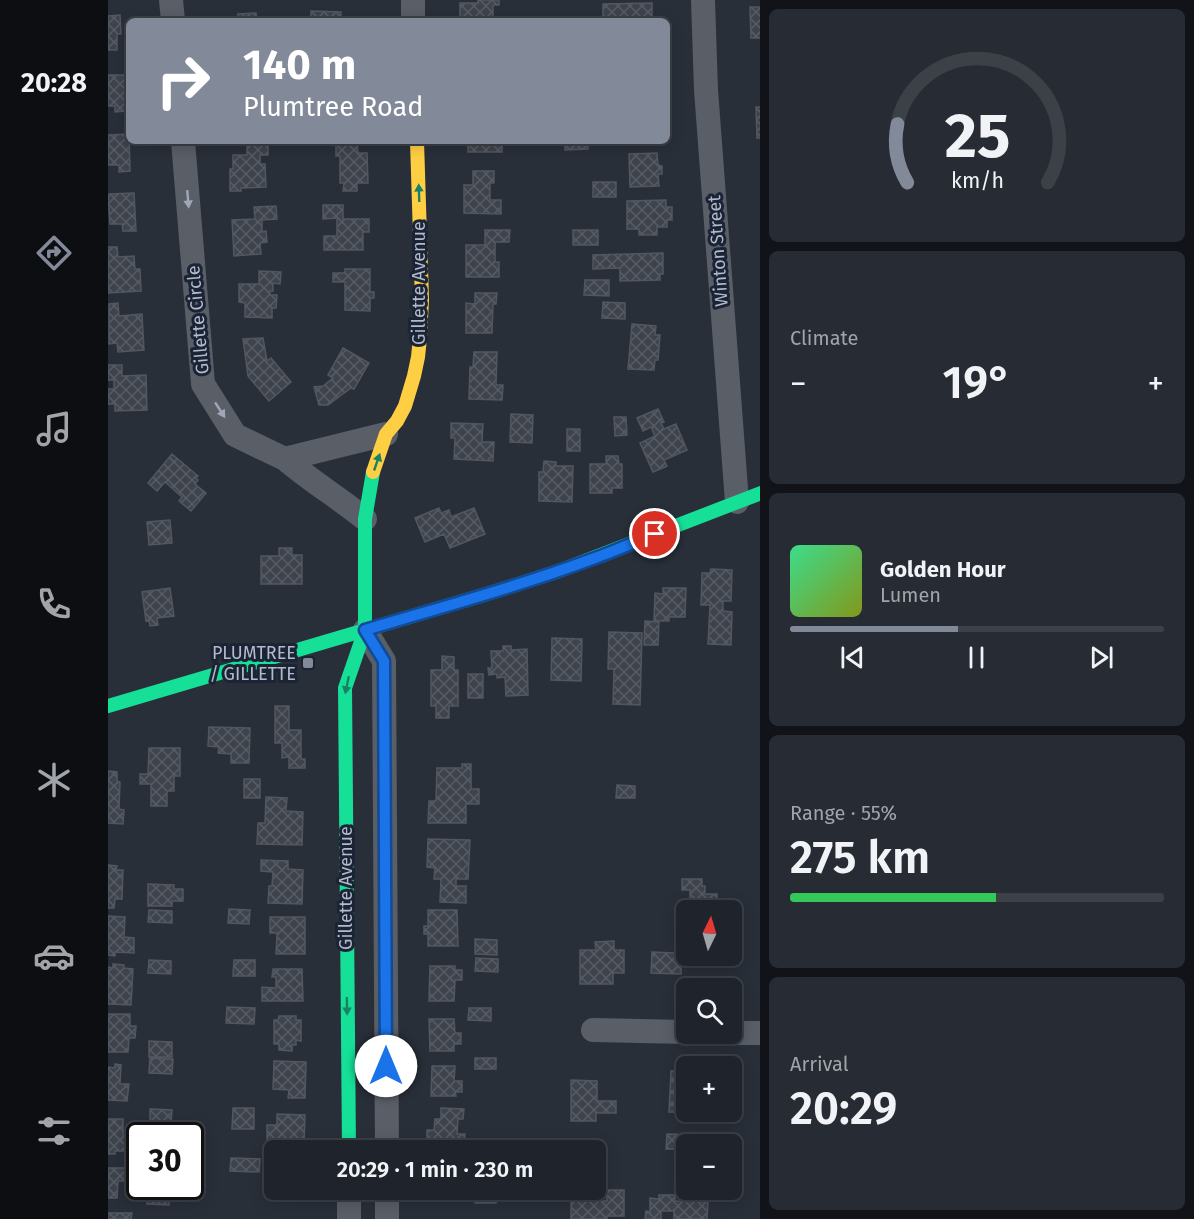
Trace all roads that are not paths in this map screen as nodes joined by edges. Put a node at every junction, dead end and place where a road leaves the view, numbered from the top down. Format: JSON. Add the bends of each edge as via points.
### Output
{"nodes":[{"id":1,"x":171,"y":0,"type":"edge"},
{"id":2,"x":413,"y":0,"type":"edge"},
{"id":3,"x":703,"y":0,"type":"edge"},
{"id":4,"x":173,"y":18,"type":"edge"},
{"id":5,"x":413,"y":18,"type":"edge"},
{"id":6,"x":183,"y":144,"type":"edge"},
{"id":7,"x":417,"y":144,"type":"edge"},
{"id":8,"x":386,"y":434,"type":"junction"},
{"id":9,"x":285,"y":459,"type":"junction"},
{"id":10,"x":760,"y":493,"type":"edge"},
{"id":11,"x":737,"y":502,"type":"junction"},
{"id":12,"x":365,"y":519,"type":"junction"},
{"id":13,"x":365,"y":630,"type":"junction"},
{"id":14,"x":108,"y":706,"type":"edge"},
{"id":15,"x":347,"y":981,"type":"junction"},
{"id":16,"x":386,"y":982,"type":"junction"},
{"id":17,"x":593,"y":1030,"type":"dead end"},
{"id":18,"x":676,"y":1032,"type":"edge"},
{"id":19,"x":742,"y":1033,"type":"edge"},
{"id":20,"x":760,"y":1033,"type":"edge"},
{"id":21,"x":349,"y":1140,"type":"edge"},
{"id":22,"x":387,"y":1140,"type":"edge"},
{"id":23,"x":349,"y":1200,"type":"edge"},
{"id":24,"x":387,"y":1200,"type":"edge"},
{"id":25,"x":349,"y":1219,"type":"edge"},
{"id":26,"x":387,"y":1219,"type":"edge"}],
"edges":[{"from":1,"to":4,"type":"street"},
{"from":2,"to":5,"type":"street"},
{"from":3,"to":11,"type":"street","name":"Winton Street","via":[[706,90]]},
{"from":6,"to":9,"type":"street","name":"Gillette Circle","one_way":true,"via":[[203,384],[236,435]]},
{"from":8,"to":7,"type":"street","name":"Gillette Avenue","one_way":true,"via":[[401,416],[408,399],[422,332]]},
{"from":8,"to":9,"type":"street"},
{"from":12,"to":8,"type":"street","name":"Gillette Avenue","one_way":true},
{"from":9,"to":12,"type":"street","name":"Gillette Circle"},
{"from":10,"to":11,"type":"street"},
{"from":11,"to":13,"type":"street","via":[[559,571]]},
{"from":12,"to":13,"type":"street","name":"Gillette Avenue"},
{"from":13,"to":14,"type":"street"},
{"from":13,"to":15,"type":"street","name":"Gillette Avenue","one_way":true,"via":[[345,688]]},
{"from":13,"to":16,"type":"street","via":[[384,661]]},
{"from":15,"to":16,"type":"street"},
{"from":15,"to":21,"type":"street","name":"Gillette Avenue","one_way":true},
{"from":16,"to":22,"type":"street"},
{"from":17,"to":18,"type":"street"},
{"from":19,"to":20,"type":"street"},
{"from":23,"to":25,"type":"street"},
{"from":24,"to":26,"type":"street"}]}
